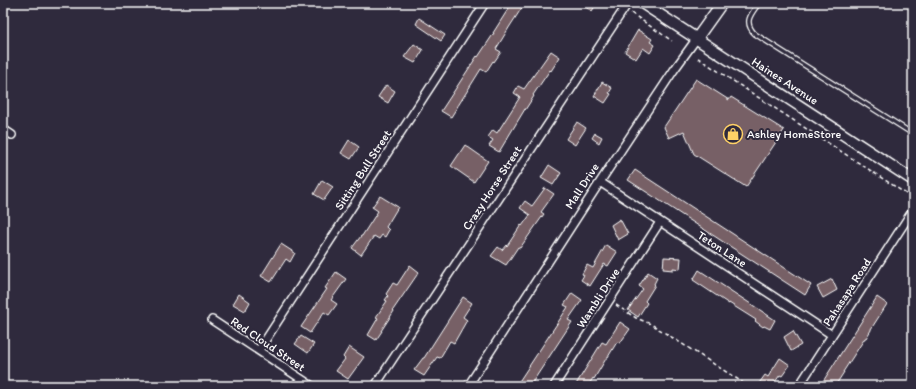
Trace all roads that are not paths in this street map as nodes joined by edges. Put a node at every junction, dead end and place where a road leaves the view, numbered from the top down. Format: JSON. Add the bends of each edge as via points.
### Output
{"nodes":[{"id":1,"x":485,"y":3,"type":"edge"},
{"id":2,"x":628,"y":3,"type":"edge"},
{"id":3,"x":642,"y":3,"type":"edge"},
{"id":4,"x":722,"y":3,"type":"edge"},
{"id":5,"x":759,"y":3,"type":"edge"},
{"id":6,"x":697,"y":38,"type":"junction"},
{"id":7,"x":3,"y":129,"type":"edge"},
{"id":8,"x":913,"y":134,"type":"edge"},
{"id":9,"x":12,"y":135,"type":"dead end"},
{"id":10,"x":913,"y":180,"type":"edge"},
{"id":11,"x":600,"y":182,"type":"junction"},
{"id":12,"x":913,"y":210,"type":"edge"},
{"id":13,"x":660,"y":222,"type":"junction"},
{"id":14,"x":212,"y":320,"type":"dead end"},
{"id":15,"x":832,"y":335,"type":"junction"},
{"id":16,"x":259,"y":350,"type":"junction"},
{"id":17,"x":312,"y":386,"type":"edge"},
{"id":18,"x":375,"y":386,"type":"edge"},
{"id":19,"x":468,"y":386,"type":"edge"},
{"id":20,"x":554,"y":386,"type":"edge"},
{"id":21,"x":800,"y":386,"type":"edge"}],
"edges":[{"from":1,"to":16,"type":"street","name":"Sitting Bull Street"},
{"from":2,"to":18,"type":"street","name":"Crazy Horse Street"},
{"from":3,"to":6,"type":"main road","name":"Haines Avenue"},
{"from":4,"to":6,"type":"main road","name":"Mall Drive"},
{"from":5,"to":8,"type":"lane","via":[[749,21],[754,34]]},
{"from":6,"to":10,"type":"main road","name":"Haines Avenue"},
{"from":6,"to":11,"type":"street","name":"Mall Drive"},
{"from":7,"to":9,"type":"street"},
{"from":11,"to":13,"type":"street","name":"Teton Lane"},
{"from":11,"to":19,"type":"street","name":"Mall Drive"},
{"from":12,"to":15,"type":"street","name":"Pahasapa Road"},
{"from":13,"to":15,"type":"street","name":"Teton Lane"},
{"from":13,"to":20,"type":"street","name":"Wambli Drive"},
{"from":14,"to":16,"type":"street","name":"Red Cloud Street"},
{"from":15,"to":21,"type":"street","name":"Pahasapa Road"},
{"from":16,"to":17,"type":"street","name":"Red Cloud Street"}]}
